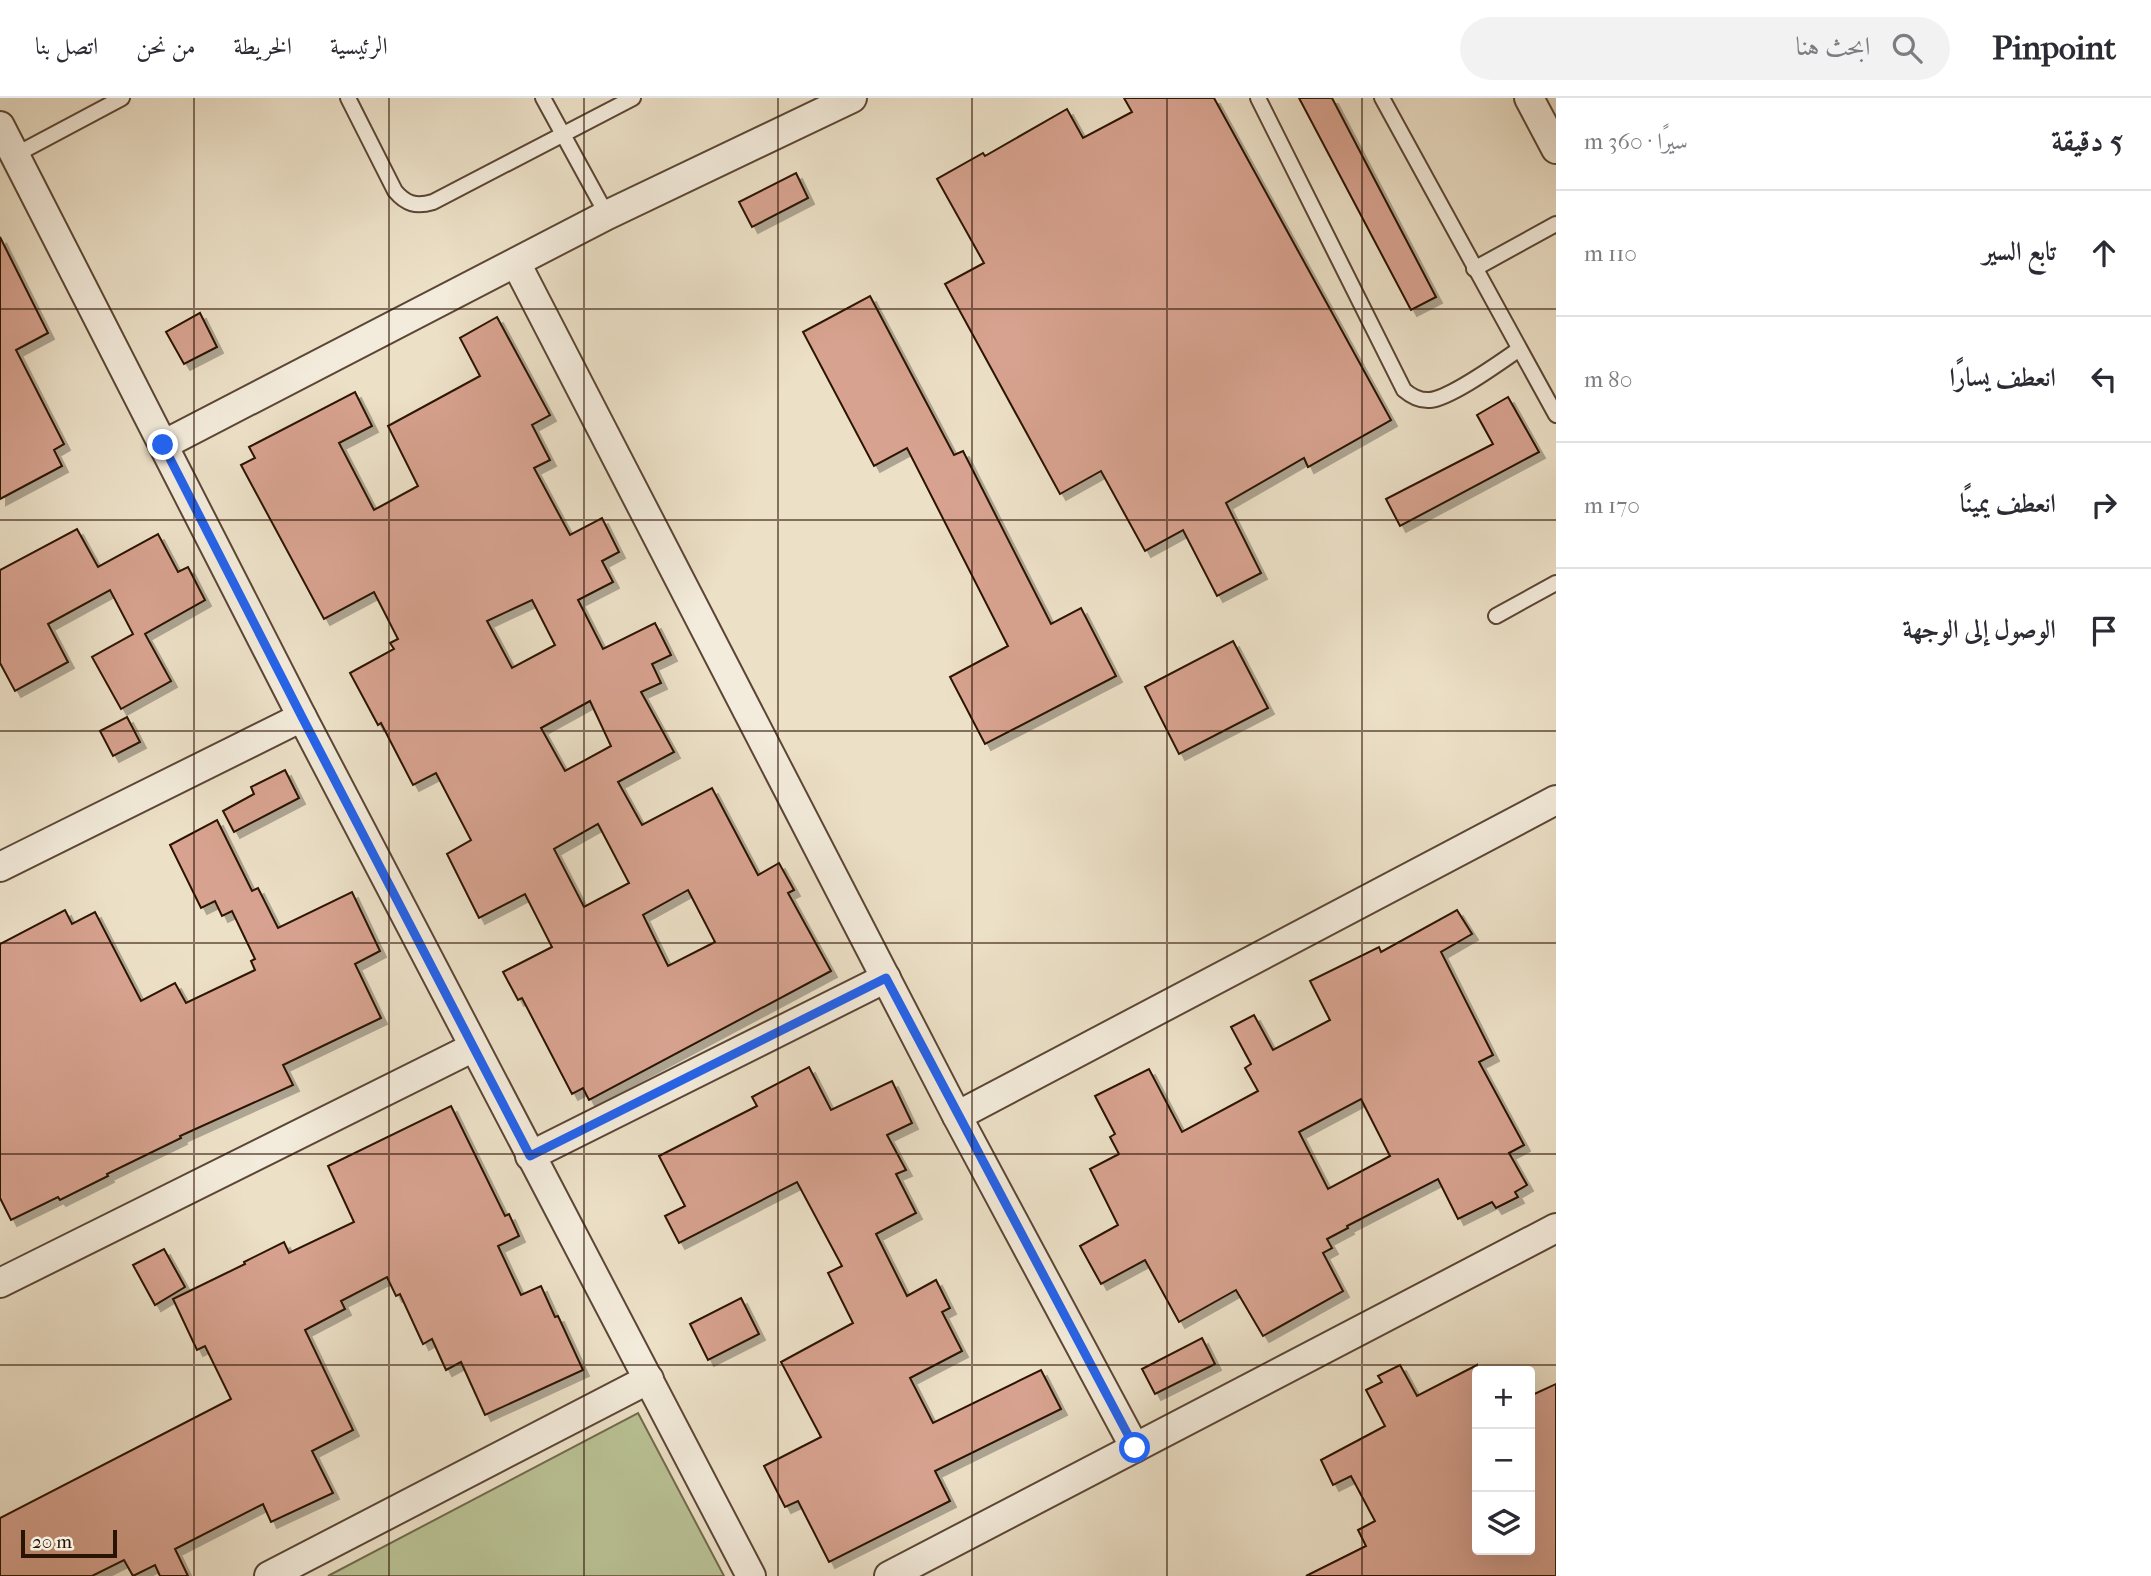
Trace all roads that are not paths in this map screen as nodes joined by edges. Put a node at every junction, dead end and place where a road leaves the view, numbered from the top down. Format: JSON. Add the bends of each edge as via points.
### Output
{"nodes":[{"id":1,"x":122,"y":98,"type":"edge"},
{"id":2,"x":348,"y":98,"type":"edge"},
{"id":3,"x":543,"y":98,"type":"edge"},
{"id":4,"x":633,"y":98,"type":"edge"},
{"id":5,"x":852,"y":98,"type":"edge"},
{"id":6,"x":1258,"y":98,"type":"edge"},
{"id":7,"x":1382,"y":98,"type":"edge"},
{"id":8,"x":1529,"y":98,"type":"edge"},
{"id":9,"x":0,"y":126,"type":"edge"},
{"id":10,"x":562,"y":136,"type":"junction"},
{"id":11,"x":1556,"y":149,"type":"edge"},
{"id":12,"x":15,"y":155,"type":"junction"},
{"id":13,"x":607,"y":215,"type":"junction"},
{"id":14,"x":1556,"y":224,"type":"edge"},
{"id":15,"x":516,"y":263,"type":"junction"},
{"id":16,"x":1474,"y":269,"type":"junction"},
{"id":17,"x":1518,"y":350,"type":"junction"},
{"id":18,"x":1556,"y":415,"type":"edge"},
{"id":19,"x":163,"y":445,"type":"junction"},
{"id":20,"x":1556,"y":583,"type":"edge"},
{"id":21,"x":1496,"y":616,"type":"dead end"},
{"id":22,"x":302,"y":717,"type":"junction"},
{"id":23,"x":1556,"y":800,"type":"edge"},
{"id":24,"x":0,"y":867,"type":"edge"},
{"id":25,"x":886,"y":978,"type":"junction"},
{"id":26,"x":474,"y":1046,"type":"junction"},
{"id":27,"x":957,"y":1116,"type":"junction"},
{"id":28,"x":530,"y":1156,"type":"junction"},
{"id":29,"x":1556,"y":1228,"type":"edge"},
{"id":30,"x":0,"y":1283,"type":"edge"},
{"id":31,"x":649,"y":1379,"type":"junction"},
{"id":32,"x":1135,"y":1448,"type":"junction"},
{"id":33,"x":272,"y":1575,"type":"edge"},
{"id":34,"x":751,"y":1576,"type":"edge"},
{"id":35,"x":889,"y":1576,"type":"edge"}],
"edges":[{"from":1,"to":12,"type":"lane"},
{"from":2,"to":10,"type":"lane","via":[[395,191],[411,204],[433,202]]},
{"from":3,"to":10,"type":"lane"},
{"from":4,"to":10,"type":"lane"},
{"from":5,"to":13,"type":"street"},
{"from":6,"to":17,"type":"lane","via":[[1404,390],[1432,400]]},
{"from":7,"to":16,"type":"lane"},
{"from":8,"to":11,"type":"street"},
{"from":9,"to":12,"type":"street"},
{"from":10,"to":13,"type":"lane"},
{"from":12,"to":19,"type":"street"},
{"from":13,"to":15,"type":"street"},
{"from":14,"to":16,"type":"lane"},
{"from":15,"to":19,"type":"street"},
{"from":15,"to":25,"type":"street"},
{"from":16,"to":17,"type":"lane"},
{"from":17,"to":18,"type":"lane"},
{"from":19,"to":22,"type":"street"},
{"from":20,"to":21,"type":"lane"},
{"from":22,"to":24,"type":"street"},
{"from":22,"to":26,"type":"street"},
{"from":23,"to":27,"type":"street"},
{"from":25,"to":27,"type":"street"},
{"from":25,"to":28,"type":"street"},
{"from":26,"to":28,"type":"street"},
{"from":26,"to":30,"type":"street"},
{"from":27,"to":32,"type":"street"},
{"from":28,"to":31,"type":"street"},
{"from":29,"to":32,"type":"street"},
{"from":31,"to":33,"type":"street"},
{"from":31,"to":34,"type":"street"},
{"from":32,"to":35,"type":"street"}]}
